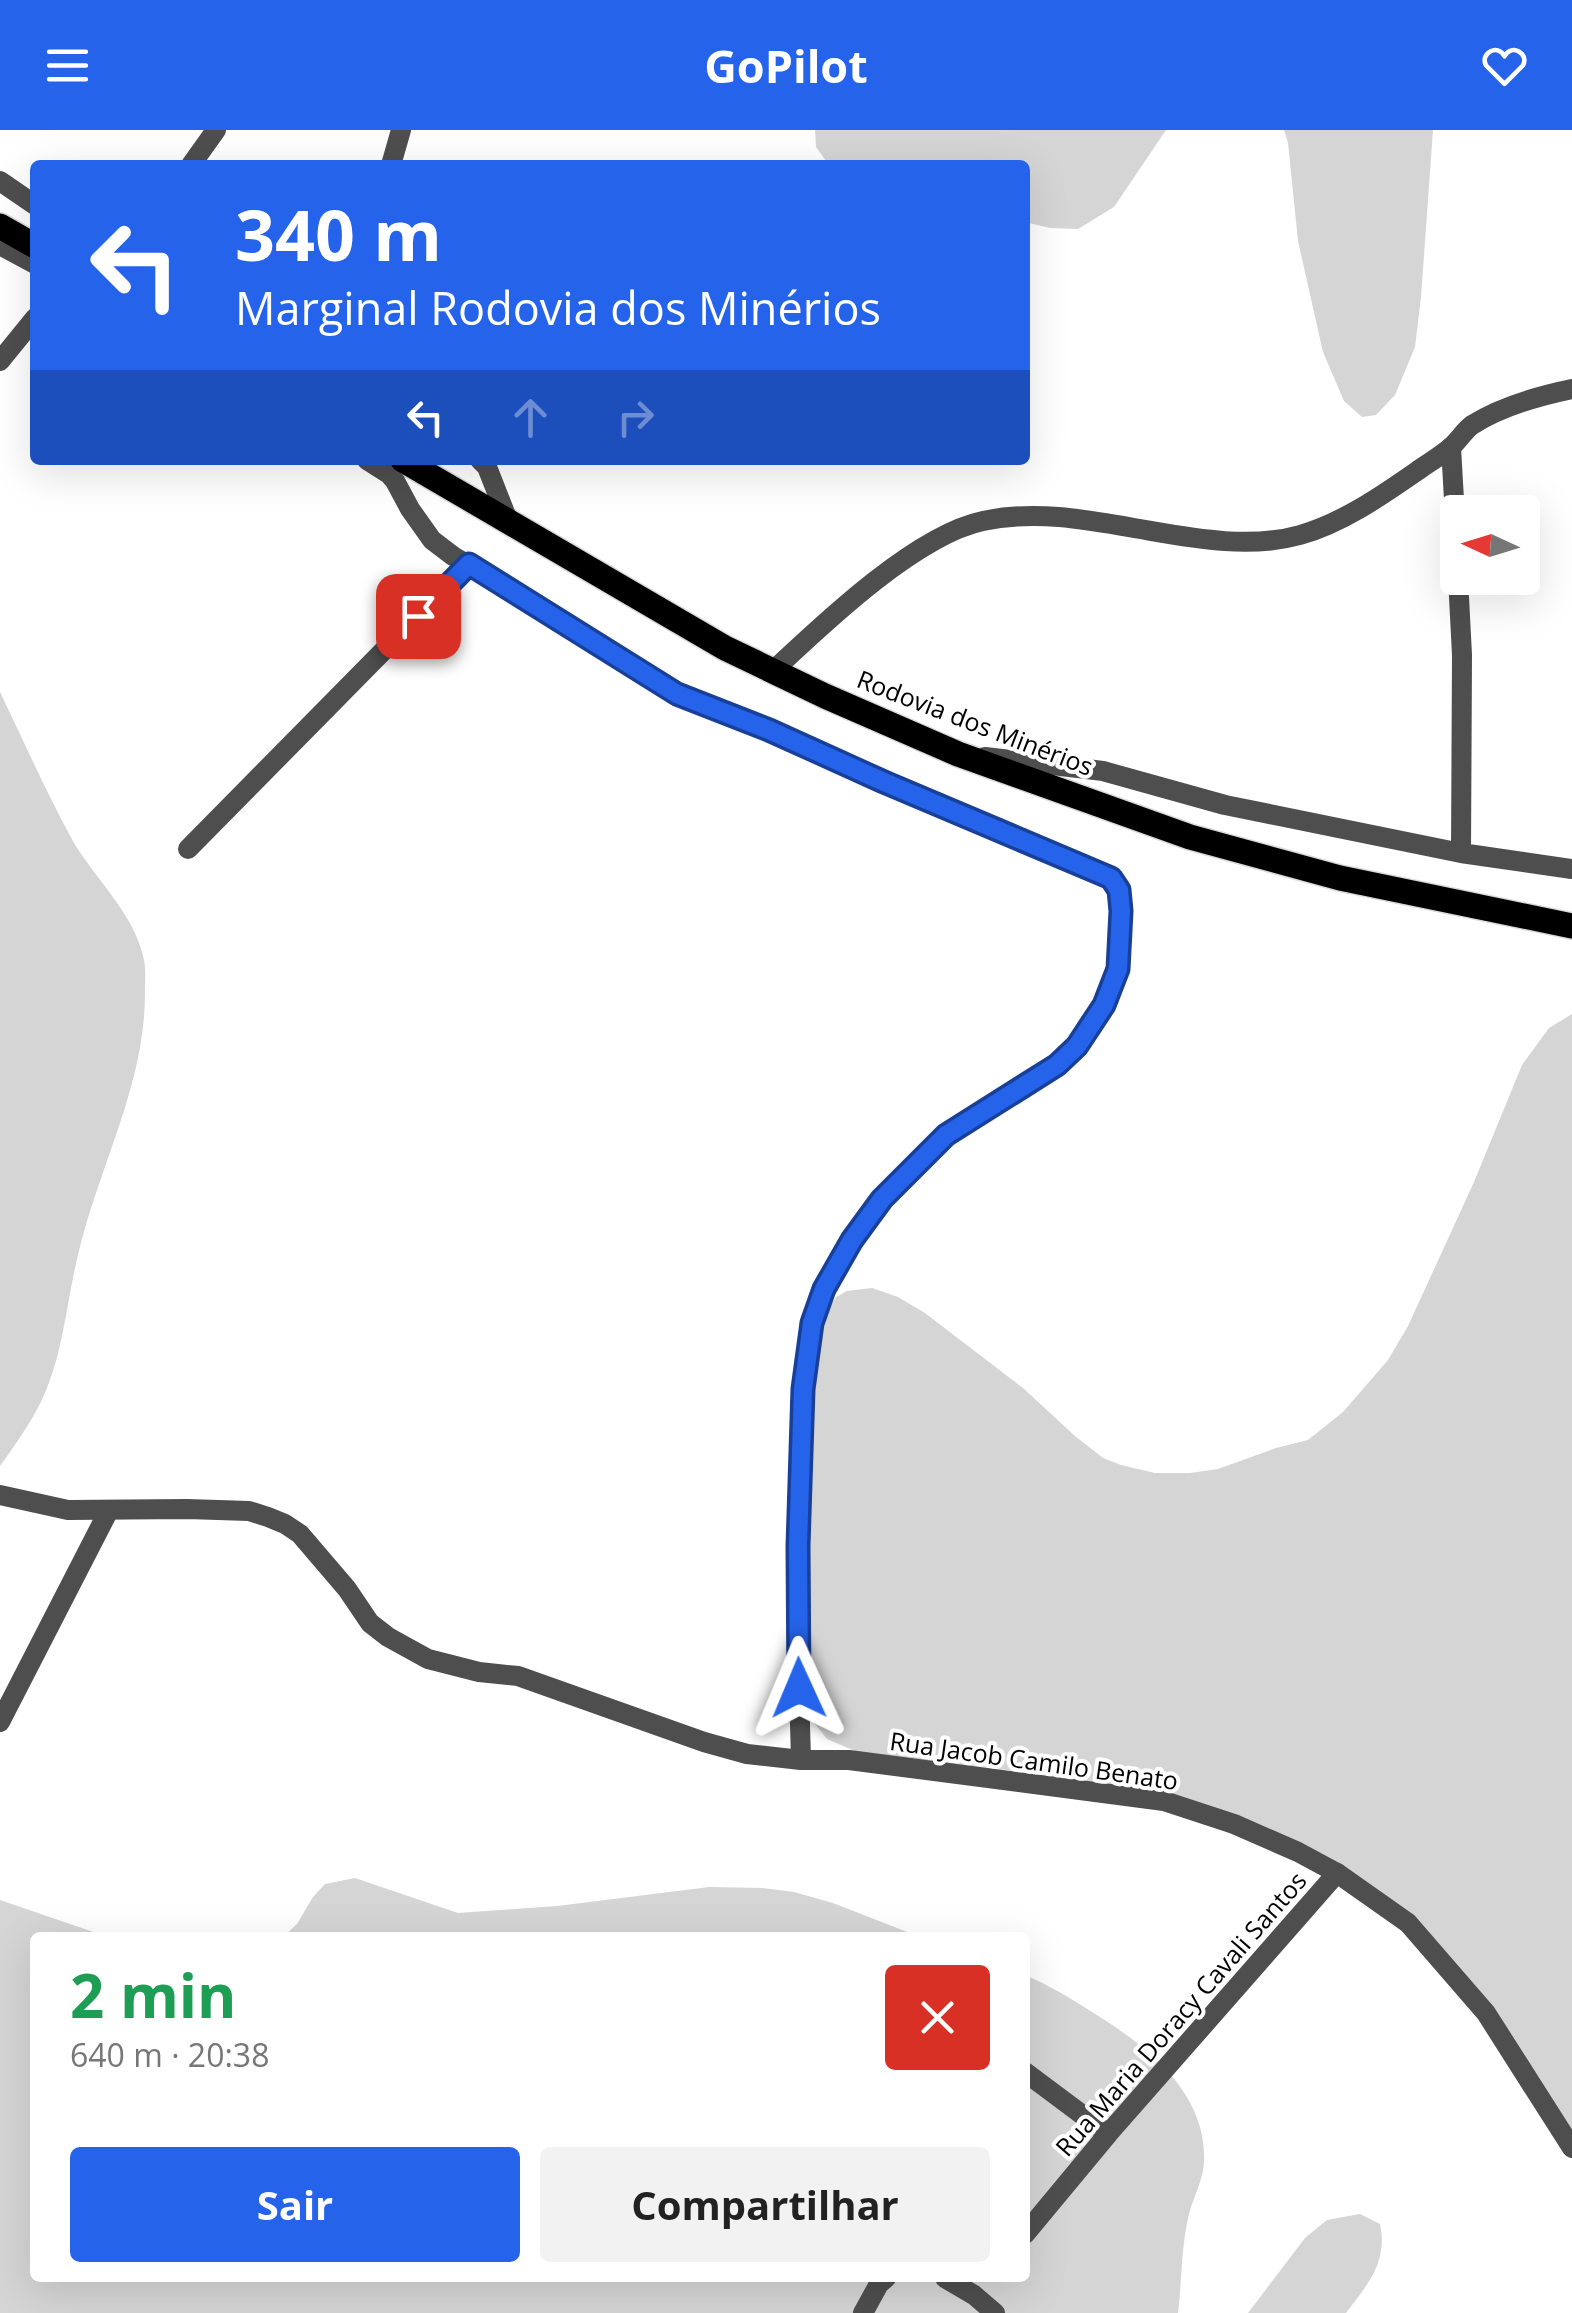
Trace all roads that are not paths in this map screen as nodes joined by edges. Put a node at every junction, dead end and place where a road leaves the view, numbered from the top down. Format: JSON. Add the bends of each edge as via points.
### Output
{"nodes":[{"id":1,"x":216,"y":130,"type":"edge"},
{"id":2,"x":400,"y":130,"type":"edge"},
{"id":3,"x":195,"y":160,"type":"edge"},
{"id":4,"x":392,"y":160,"type":"edge"},
{"id":5,"x":0,"y":181,"type":"edge"},
{"id":6,"x":30,"y":202,"type":"edge"},
{"id":7,"x":0,"y":226,"type":"edge"},
{"id":8,"x":30,"y":243,"type":"edge"},
{"id":9,"x":0,"y":245,"type":"edge"},
{"id":10,"x":30,"y":261,"type":"edge"},
{"id":11,"x":30,"y":324,"type":"edge"},
{"id":12,"x":0,"y":361,"type":"edge"},
{"id":13,"x":1572,"y":389,"type":"edge"},
{"id":14,"x":1451,"y":447,"type":"junction"},
{"id":15,"x":375,"y":465,"type":"edge"},
{"id":16,"x":412,"y":465,"type":"edge"},
{"id":17,"x":485,"y":465,"type":"edge"},
{"id":18,"x":1454,"y":495,"type":"edge"},
{"id":19,"x":509,"y":522,"type":"junction"},
{"id":20,"x":469,"y":564,"type":"junction"},
{"id":21,"x":1459,"y":595,"type":"edge"},
{"id":22,"x":774,"y":670,"type":"junction"},
{"id":23,"x":958,"y":754,"type":"junction"},
{"id":24,"x":188,"y":848,"type":"dead end"},
{"id":25,"x":1461,"y":853,"type":"junction"},
{"id":26,"x":1572,"y":869,"type":"edge"},
{"id":27,"x":1572,"y":926,"type":"edge"},
{"id":28,"x":0,"y":1495,"type":"edge"},
{"id":29,"x":109,"y":1510,"type":"junction"},
{"id":30,"x":0,"y":1722,"type":"edge"},
{"id":31,"x":801,"y":1760,"type":"junction"},
{"id":32,"x":1337,"y":1873,"type":"junction"},
{"id":33,"x":1030,"y":2076,"type":"edge"},
{"id":34,"x":1108,"y":2134,"type":"junction"},
{"id":35,"x":1572,"y":2148,"type":"edge"},
{"id":36,"x":1030,"y":2228,"type":"edge"},
{"id":37,"x":881,"y":2282,"type":"edge"},
{"id":38,"x":951,"y":2282,"type":"edge"},
{"id":39,"x":985,"y":2282,"type":"edge"},
{"id":40,"x":974,"y":2295,"type":"junction"},
{"id":41,"x":864,"y":2313,"type":"edge"},
{"id":42,"x":995,"y":2313,"type":"edge"}],
"edges":[{"from":1,"to":3,"type":"street"},
{"from":2,"to":4,"type":"street"},
{"from":5,"to":6,"type":"street"},
{"from":7,"to":8,"type":"main road"},
{"from":9,"to":10,"type":"street"},
{"from":11,"to":12,"type":"street"},
{"from":13,"to":14,"type":"street","via":[[1507,408],[1469,428]]},
{"from":14,"to":18,"type":"street"},
{"from":14,"to":22,"type":"street","via":[[1328,526],[1298,536],[1236,542],[1071,516],[982,521],[900,562]]},
{"from":15,"to":20,"type":"street","via":[[395,481],[432,540]]},
{"from":16,"to":19,"type":"main road","name":"Rodovia dos Minérios"},
{"from":17,"to":19,"type":"street"},
{"from":19,"to":22,"type":"main road","name":"Rodovia dos Minérios"},
{"from":20,"to":24,"type":"street"},
{"from":20,"to":31,"type":"street","via":[[677,694],[1111,878],[1119,890],[1118,969],[1077,1046],[946,1135],[882,1199],[824,1289],[803,1389]]},
{"from":21,"to":25,"type":"street"},
{"from":22,"to":23,"type":"main road","name":"Rodovia dos Minérios"},
{"from":23,"to":25,"type":"street","via":[[1103,771],[1225,805]]},
{"from":23,"to":27,"type":"main road","name":"Rodovia dos Minérios","via":[[1190,837],[1340,878]]},
{"from":25,"to":26,"type":"street"},
{"from":28,"to":29,"type":"street","name":"Rua Jacob Camilo Benato","via":[[68,1510]]},
{"from":29,"to":30,"type":"street"},
{"from":29,"to":31,"type":"street","name":"Rua Jacob Camilo Benato","via":[[249,1511],[268,1517],[300,1534],[370,1623],[428,1658],[518,1676],[747,1754]]},
{"from":31,"to":32,"type":"street","name":"Rua Jacob Camilo Benato","via":[[849,1760],[1164,1801],[1234,1824]]},
{"from":32,"to":34,"type":"street","name":"Rua Maria Doracy Cavali Santos"},
{"from":32,"to":35,"type":"street","name":"Rua Jacob Camilo Benato","via":[[1408,1923],[1486,2013]]},
{"from":33,"to":34,"type":"street"},
{"from":34,"to":36,"type":"street","name":"Rua Maria Doracy Cavali Santos"},
{"from":37,"to":41,"type":"street"},
{"from":38,"to":40,"type":"street"},
{"from":39,"to":40,"type":"street"},
{"from":40,"to":42,"type":"street"}]}
